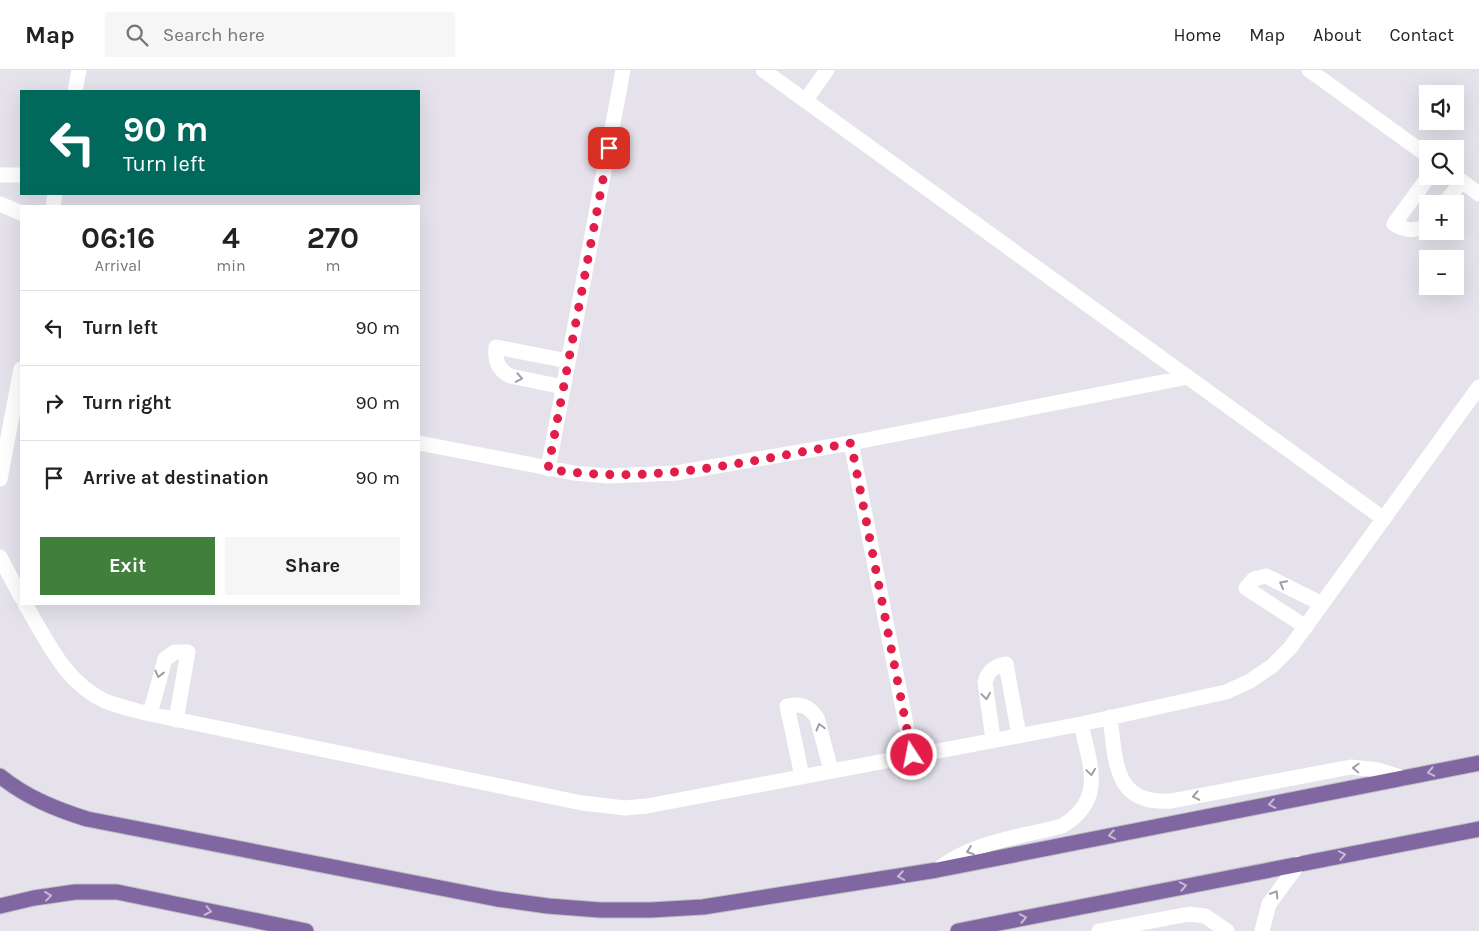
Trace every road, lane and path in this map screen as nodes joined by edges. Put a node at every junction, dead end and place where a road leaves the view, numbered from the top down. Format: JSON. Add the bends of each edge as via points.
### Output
{"nodes":[{"id":1,"x":80,"y":70,"type":"edge"},
{"id":2,"x":622,"y":70,"type":"edge"},
{"id":3,"x":763,"y":70,"type":"edge"},
{"id":4,"x":827,"y":70,"type":"edge"},
{"id":5,"x":1309,"y":70,"type":"edge"},
{"id":6,"x":75,"y":90,"type":"edge"},
{"id":7,"x":806,"y":100,"type":"junction"},
{"id":8,"x":1419,"y":149,"type":"edge"},
{"id":9,"x":0,"y":175,"type":"edge"},
{"id":10,"x":20,"y":176,"type":"edge"},
{"id":11,"x":1464,"y":183,"type":"edge"},
{"id":12,"x":1422,"y":185,"type":"edge"},
{"id":13,"x":1479,"y":194,"type":"edge"},
{"id":14,"x":0,"y":204,"type":"edge"},
{"id":15,"x":20,"y":213,"type":"edge"},
{"id":16,"x":1419,"y":228,"type":"edge"},
{"id":17,"x":568,"y":360,"type":"junction"},
{"id":18,"x":20,"y":373,"type":"edge"},
{"id":19,"x":1188,"y":377,"type":"junction"},
{"id":20,"x":563,"y":387,"type":"junction"},
{"id":21,"x":1479,"y":387,"type":"edge"},
{"id":22,"x":420,"y":443,"type":"edge"},
{"id":23,"x":851,"y":443,"type":"junction"},
{"id":24,"x":548,"y":469,"type":"junction"},
{"id":25,"x":0,"y":479,"type":"edge"},
{"id":26,"x":1384,"y":519,"type":"junction"},
{"id":27,"x":0,"y":557,"type":"edge"},
{"id":28,"x":20,"y":595,"type":"edge"},
{"id":29,"x":1322,"y":604,"type":"junction"},
{"id":30,"x":26,"y":605,"type":"edge"},
{"id":31,"x":1306,"y":627,"type":"junction"},
{"id":32,"x":150,"y":714,"type":"junction"},
{"id":33,"x":1110,"y":717,"type":"junction"},
{"id":34,"x":176,"y":720,"type":"junction"},
{"id":35,"x":1081,"y":724,"type":"junction"},
{"id":36,"x":1019,"y":735,"type":"junction"},
{"id":37,"x":993,"y":739,"type":"junction"},
{"id":38,"x":912,"y":755,"type":"junction"},
{"id":39,"x":1479,"y":763,"type":"edge"},
{"id":40,"x":831,"y":770,"type":"junction"},
{"id":41,"x":0,"y":776,"type":"edge"},
{"id":42,"x":802,"y":776,"type":"junction"},
{"id":43,"x":1403,"y":778,"type":"junction"},
{"id":44,"x":1479,"y":829,"type":"edge"},
{"id":45,"x":1299,"y":863,"type":"junction"},
{"id":46,"x":937,"y":870,"type":"junction"},
{"id":47,"x":0,"y":906,"type":"edge"},
{"id":48,"x":306,"y":931,"type":"edge"},
{"id":49,"x":958,"y":931,"type":"edge"},
{"id":50,"x":1098,"y":931,"type":"edge"},
{"id":51,"x":1227,"y":931,"type":"edge"},
{"id":52,"x":1262,"y":931,"type":"edge"}],
"edges":[{"from":1,"to":6,"type":"street"},
{"from":2,"to":17,"type":"street"},
{"from":3,"to":7,"type":"street"},
{"from":4,"to":7,"type":"street"},
{"from":5,"to":8,"type":"street"},
{"from":7,"to":19,"type":"street"},
{"from":9,"to":10,"type":"street"},
{"from":11,"to":13,"type":"street"},
{"from":12,"to":16,"type":"street","via":[[1394,224],[1400,228]]},
{"from":14,"to":15,"type":"street"},
{"from":17,"to":20,"type":"street"},
{"from":17,"to":20,"type":"street","one_way":true,"via":[[496,346],[496,360],[503,372]]},
{"from":18,"to":25,"type":"street"},
{"from":19,"to":23,"type":"street"},
{"from":19,"to":26,"type":"street"},
{"from":20,"to":24,"type":"street"},
{"from":21,"to":26,"type":"street"},
{"from":22,"to":24,"type":"street"},
{"from":23,"to":24,"type":"street","via":[[676,473],[608,476]]},
{"from":23,"to":38,"type":"street"},
{"from":26,"to":29,"type":"street"},
{"from":27,"to":28,"type":"street"},
{"from":29,"to":31,"type":"street"},
{"from":29,"to":31,"type":"street","one_way":true,"via":[[1266,576],[1249,583],[1246,588]]},
{"from":30,"to":32,"type":"street","via":[[68,675],[106,701]]},
{"from":31,"to":33,"type":"street","via":[[1272,666],[1250,681],[1226,692]]},
{"from":32,"to":34,"type":"street"},
{"from":34,"to":32,"type":"street","one_way":true,"via":[[188,652],[175,652],[165,659]]},
{"from":33,"to":35,"type":"street"},
{"from":43,"to":33,"type":"street","one_way":true,"via":[[1378,770],[1351,767],[1153,802],[1136,797],[1123,784],[1117,767]]},
{"from":34,"to":42,"type":"street","via":[[572,801],[625,808]]},
{"from":35,"to":36,"type":"street"},
{"from":35,"to":46,"type":"street","one_way":true,"via":[[1092,775],[1092,791],[1076,818],[1062,826],[969,850]]},
{"from":36,"to":37,"type":"street"},
{"from":36,"to":37,"type":"street","one_way":true,"via":[[1006,664],[998,665],[987,675],[985,682]]},
{"from":37,"to":38,"type":"street"},
{"from":38,"to":40,"type":"street"},
{"from":39,"to":43,"type":"main road","one_way":true},
{"from":40,"to":42,"type":"street"},
{"from":40,"to":42,"type":"street","one_way":true,"via":[[812,710],[805,706],[787,706]]},
{"from":46,"to":41,"type":"main road","one_way":true,"via":[[703,907],[600,910],[548,906],[87,820],[32,798]]},
{"from":43,"to":46,"type":"main road","one_way":true},
{"from":45,"to":44,"type":"main road","one_way":true},
{"from":49,"to":45,"type":"main road","one_way":true},
{"from":52,"to":45,"type":"street","one_way":true,"via":[[1269,904]]},
{"from":47,"to":48,"type":"main road","one_way":true,"via":[[75,892],[117,892]]},
{"from":50,"to":51,"type":"street","via":[[1189,914],[1205,916]]}]}
